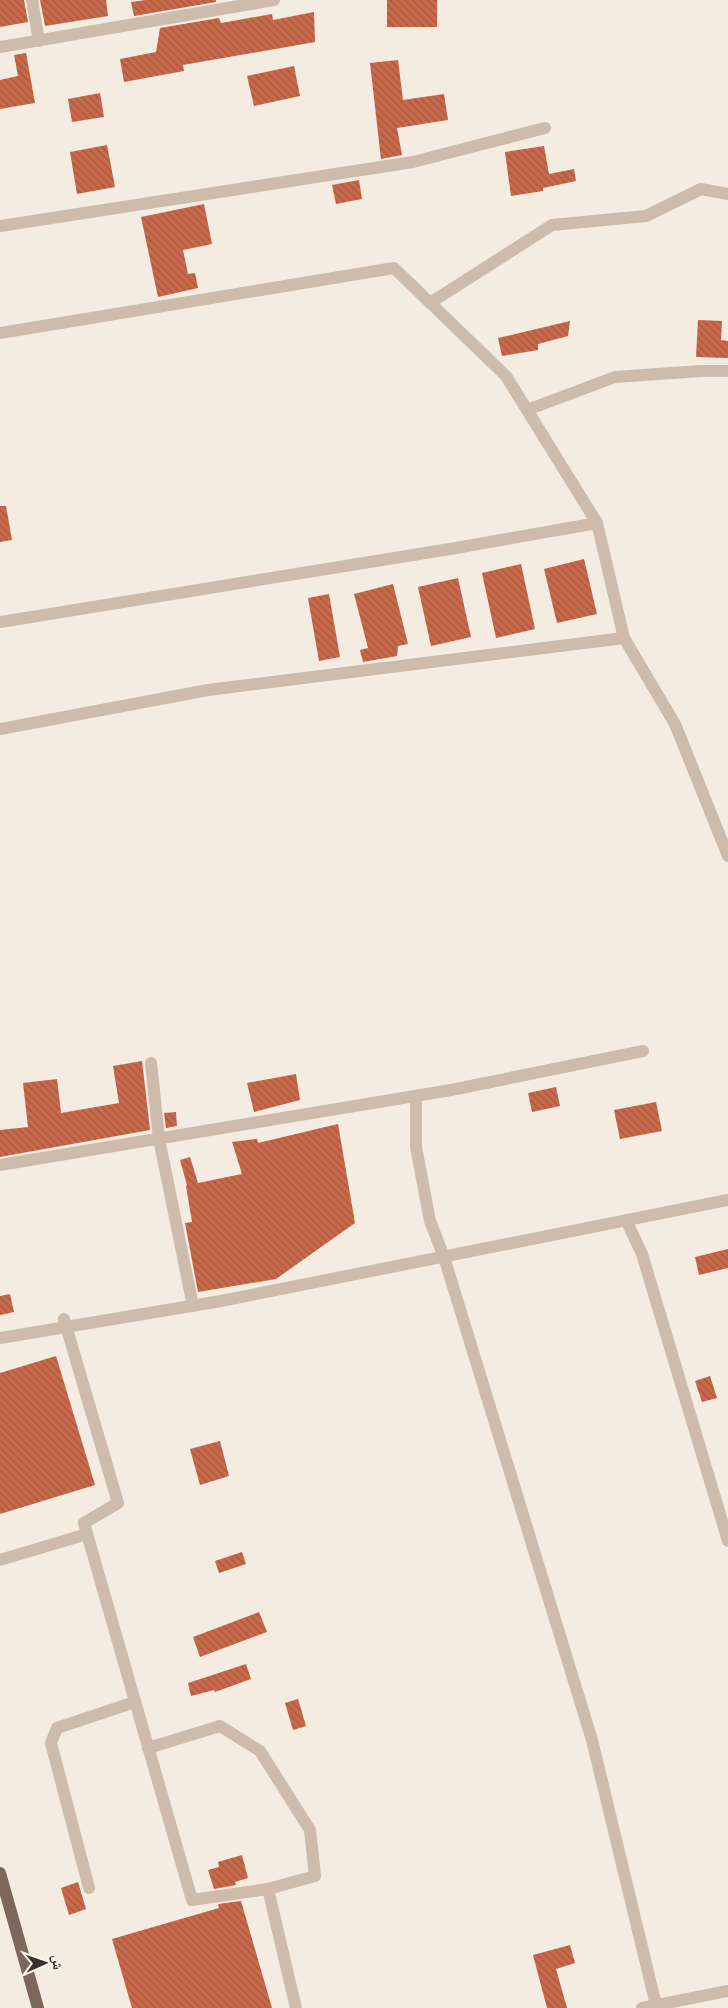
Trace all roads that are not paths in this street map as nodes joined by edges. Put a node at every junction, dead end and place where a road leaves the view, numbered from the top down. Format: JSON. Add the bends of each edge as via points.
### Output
{"nodes":[{"id":1,"x":32,"y":0,"type":"edge"},
{"id":2,"x":274,"y":0,"type":"edge"},
{"id":3,"x":39,"y":41,"type":"junction"},
{"id":4,"x":0,"y":47,"type":"edge"},
{"id":5,"x":545,"y":128,"type":"dead end"},
{"id":6,"x":728,"y":194,"type":"edge"},
{"id":7,"x":0,"y":226,"type":"edge"},
{"id":8,"x":430,"y":303,"type":"junction"},
{"id":9,"x":0,"y":333,"type":"edge"},
{"id":10,"x":728,"y":371,"type":"edge"},
{"id":11,"x":527,"y":410,"type":"junction"},
{"id":12,"x":597,"y":523,"type":"junction"},
{"id":13,"x":0,"y":622,"type":"edge"},
{"id":14,"x":624,"y":638,"type":"junction"},
{"id":15,"x":0,"y":729,"type":"edge"},
{"id":16,"x":728,"y":856,"type":"edge"},
{"id":17,"x":643,"y":1051,"type":"dead end"},
{"id":18,"x":151,"y":1063,"type":"dead end"},
{"id":19,"x":416,"y":1096,"type":"junction"},
{"id":20,"x":159,"y":1139,"type":"junction"},
{"id":21,"x":0,"y":1165,"type":"edge"},
{"id":22,"x":728,"y":1200,"type":"edge"},
{"id":23,"x":626,"y":1220,"type":"junction"},
{"id":24,"x":444,"y":1257,"type":"junction"},
{"id":25,"x":193,"y":1306,"type":"junction"},
{"id":26,"x":65,"y":1323,"type":"junction"},
{"id":27,"x":0,"y":1338,"type":"edge"},
{"id":28,"x":87,"y":1534,"type":"junction"},
{"id":29,"x":728,"y":1541,"type":"edge"},
{"id":30,"x":0,"y":1560,"type":"edge"},
{"id":31,"x":135,"y":1702,"type":"junction"},
{"id":32,"x":148,"y":1748,"type":"junction"},
{"id":33,"x":0,"y":1873,"type":"edge"},
{"id":34,"x":90,"y":1888,"type":"dead end"},
{"id":35,"x":268,"y":1889,"type":"junction"},
{"id":36,"x":728,"y":1991,"type":"edge"},
{"id":37,"x":656,"y":2005,"type":"junction"},
{"id":38,"x":38,"y":2008,"type":"edge"},
{"id":39,"x":296,"y":2008,"type":"edge"},
{"id":40,"x":642,"y":2008,"type":"edge"}],
"edges":[{"from":1,"to":3,"type":"street"},
{"from":2,"to":3,"type":"street"},
{"from":3,"to":4,"type":"street"},
{"from":5,"to":7,"type":"street","via":[[414,162]]},
{"from":6,"to":8,"type":"street","via":[[701,190],[646,216],[552,225]]},
{"from":8,"to":9,"type":"street","via":[[394,268]]},
{"from":8,"to":11,"type":"street","via":[[506,376]]},
{"from":10,"to":11,"type":"street","via":[[615,377]]},
{"from":11,"to":12,"type":"street"},
{"from":12,"to":13,"type":"street"},
{"from":12,"to":14,"type":"street"},
{"from":14,"to":15,"type":"street","via":[[208,690]]},
{"from":14,"to":16,"type":"street","via":[[675,724]]},
{"from":17,"to":19,"type":"street"},
{"from":18,"to":20,"type":"street"},
{"from":19,"to":20,"type":"street"},
{"from":19,"to":24,"type":"street","via":[[416,1147],[430,1221]]},
{"from":20,"to":21,"type":"street"},
{"from":20,"to":25,"type":"street"},
{"from":22,"to":23,"type":"street"},
{"from":23,"to":24,"type":"street"},
{"from":23,"to":29,"type":"street","via":[[642,1254]]},
{"from":24,"to":25,"type":"street"},
{"from":24,"to":37,"type":"street","via":[[592,1740]]},
{"from":25,"to":26,"type":"street"},
{"from":26,"to":27,"type":"street"},
{"from":26,"to":28,"type":"street","via":[[118,1503],[84,1523]]},
{"from":28,"to":30,"type":"street"},
{"from":28,"to":31,"type":"street"},
{"from":31,"to":32,"type":"street"},
{"from":31,"to":34,"type":"street","via":[[58,1728],[51,1743]]},
{"from":32,"to":35,"type":"street","via":[[192,1900]]},
{"from":32,"to":35,"type":"street","via":[[220,1726],[260,1752],[310,1830],[315,1876]]},
{"from":33,"to":38,"type":"main road"},
{"from":35,"to":39,"type":"street"},
{"from":36,"to":37,"type":"street"},
{"from":37,"to":40,"type":"street"}]}
